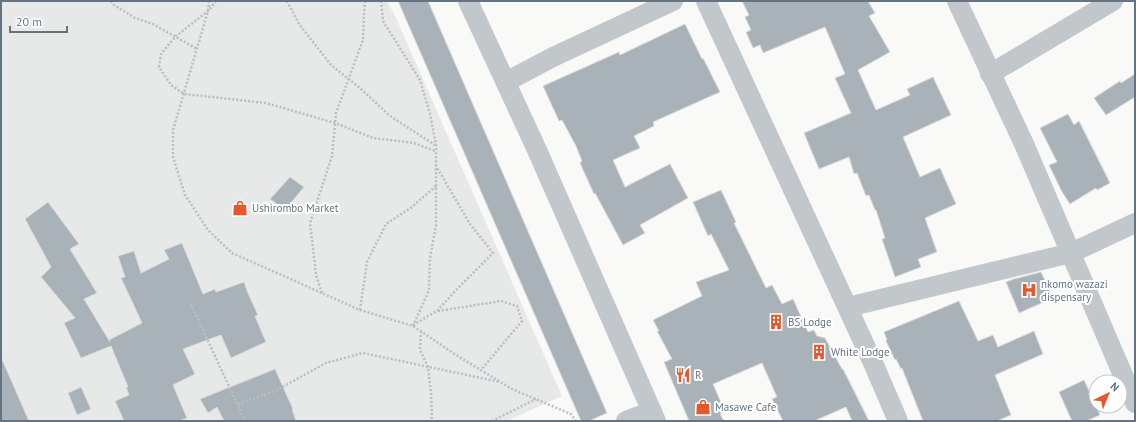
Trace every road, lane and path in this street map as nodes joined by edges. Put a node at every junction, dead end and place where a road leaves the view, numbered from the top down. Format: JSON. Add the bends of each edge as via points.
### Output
{"nodes":[{"id":1,"x":111,"y":1,"type":"edge"},
{"id":2,"x":208,"y":1,"type":"edge"},
{"id":3,"x":216,"y":1,"type":"edge"},
{"id":4,"x":287,"y":1,"type":"edge"},
{"id":5,"x":365,"y":1,"type":"edge"},
{"id":6,"x":381,"y":1,"type":"edge"},
{"id":7,"x":468,"y":1,"type":"edge"},
{"id":8,"x":673,"y":1,"type":"edge"},
{"id":9,"x":706,"y":1,"type":"edge"},
{"id":10,"x":957,"y":1,"type":"edge"},
{"id":11,"x":1113,"y":1,"type":"edge"},
{"id":12,"x":208,"y":11,"type":"junction"},
{"id":13,"x":176,"y":36,"type":"junction"},
{"id":14,"x":197,"y":49,"type":"junction"},
{"id":15,"x":990,"y":74,"type":"junction"},
{"id":16,"x":349,"y":80,"type":"junction"},
{"id":17,"x":506,"y":82,"type":"junction"},
{"id":18,"x":184,"y":94,"type":"junction"},
{"id":19,"x":335,"y":123,"type":"junction"},
{"id":20,"x":436,"y":145,"type":"junction"},
{"id":21,"x":435,"y":151,"type":"junction"},
{"id":22,"x":435,"y":166,"type":"junction"},
{"id":23,"x":436,"y":186,"type":"junction"},
{"id":24,"x":1135,"y":223,"type":"edge"},
{"id":25,"x":1071,"y":253,"type":"junction"},
{"id":26,"x":322,"y":293,"type":"junction"},
{"id":27,"x":191,"y":304,"type":"dead end"},
{"id":28,"x":848,"y":307,"type":"junction"},
{"id":29,"x":360,"y":310,"type":"junction"},
{"id":30,"x":438,"y":311,"type":"junction"},
{"id":31,"x":413,"y":326,"type":"junction"},
{"id":32,"x":421,"y":331,"type":"junction"},
{"id":33,"x":428,"y":367,"type":"junction"},
{"id":34,"x":481,"y":370,"type":"junction"},
{"id":35,"x":502,"y":383,"type":"junction"},
{"id":36,"x":537,"y":399,"type":"junction"},
{"id":37,"x":1135,"y":403,"type":"edge"},
{"id":38,"x":238,"y":404,"type":"junction"},
{"id":39,"x":654,"y":417,"type":"edge"},
{"id":40,"x":244,"y":421,"type":"edge"},
{"id":41,"x":431,"y":421,"type":"edge"},
{"id":42,"x":492,"y":421,"type":"edge"},
{"id":43,"x":576,"y":421,"type":"edge"},
{"id":44,"x":626,"y":421,"type":"edge"},
{"id":45,"x":898,"y":421,"type":"edge"}],
"edges":[{"from":1,"to":13,"type":"path","via":[[135,18]]},
{"from":2,"to":12,"type":"path"},
{"from":3,"to":12,"type":"path"},
{"from":4,"to":16,"type":"path","via":[[303,30],[331,65]]},
{"from":5,"to":16,"type":"path","via":[[363,40]]},
{"from":6,"to":20,"type":"path","via":[[384,21],[420,80]]},
{"from":7,"to":17,"type":"street"},
{"from":8,"to":17,"type":"street"},
{"from":9,"to":28,"type":"street"},
{"from":10,"to":15,"type":"street"},
{"from":11,"to":15,"type":"street"},
{"from":12,"to":13,"type":"path"},
{"from":12,"to":14,"type":"path"},
{"from":13,"to":14,"type":"path"},
{"from":13,"to":18,"type":"path","via":[[161,54],[159,67],[171,85]]},
{"from":14,"to":18,"type":"path"},
{"from":15,"to":25,"type":"street","via":[[1024,144]]},
{"from":16,"to":19,"type":"path","via":[[336,113]]},
{"from":16,"to":20,"type":"path","via":[[390,116]]},
{"from":17,"to":39,"type":"street"},
{"from":18,"to":19,"type":"path","via":[[266,104]]},
{"from":18,"to":26,"type":"path","via":[[173,130],[173,157],[185,195],[208,230],[232,253]]},
{"from":19,"to":21,"type":"path","via":[[373,138],[414,143]]},
{"from":19,"to":26,"type":"path","via":[[332,156],[310,223],[316,275]]},
{"from":20,"to":21,"type":"path"},
{"from":21,"to":22,"type":"path"},
{"from":22,"to":23,"type":"path"},
{"from":22,"to":30,"type":"path","via":[[470,224],[493,253]]},
{"from":23,"to":29,"type":"path","via":[[412,207],[386,224],[367,262]]},
{"from":23,"to":31,"type":"path","via":[[436,225],[430,258],[429,290]]},
{"from":24,"to":25,"type":"street"},
{"from":25,"to":28,"type":"street"},
{"from":25,"to":37,"type":"street"},
{"from":26,"to":29,"type":"path"},
{"from":27,"to":38,"type":"path"},
{"from":28,"to":45,"type":"street"},
{"from":29,"to":31,"type":"path"},
{"from":30,"to":31,"type":"path"},
{"from":30,"to":34,"type":"path","via":[[500,301],[517,306],[522,321]]},
{"from":31,"to":32,"type":"path"},
{"from":32,"to":33,"type":"path","via":[[420,350]]},
{"from":32,"to":34,"type":"path"},
{"from":33,"to":35,"type":"path"},
{"from":33,"to":38,"type":"path","via":[[364,354],[326,363],[275,391]]},
{"from":33,"to":41,"type":"path"},
{"from":34,"to":35,"type":"path"},
{"from":35,"to":36,"type":"path"},
{"from":36,"to":42,"type":"path"},
{"from":36,"to":43,"type":"path","via":[[571,414]]},
{"from":38,"to":40,"type":"path"},
{"from":39,"to":44,"type":"street","via":[[636,417]]}]}
